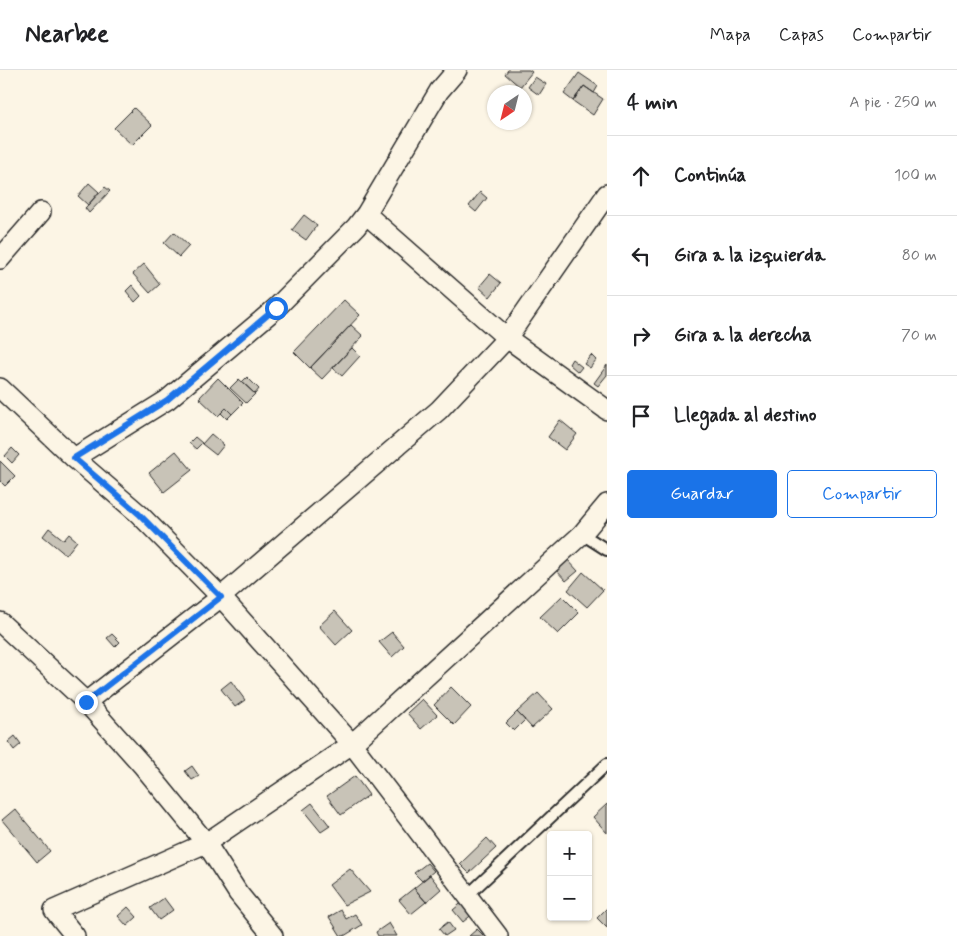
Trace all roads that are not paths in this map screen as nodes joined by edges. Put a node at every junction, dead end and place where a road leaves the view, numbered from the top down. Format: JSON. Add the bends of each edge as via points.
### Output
{"nodes":[{"id":1,"x":457,"y":70,"type":"edge"},
{"id":2,"x":607,"y":194,"type":"edge"},
{"id":3,"x":41,"y":212,"type":"dead end"},
{"id":4,"x":366,"y":214,"type":"junction"},
{"id":5,"x":0,"y":259,"type":"edge"},
{"id":6,"x":507,"y":338,"type":"junction"},
{"id":7,"x":0,"y":388,"type":"edge"},
{"id":8,"x":607,"y":410,"type":"edge"},
{"id":9,"x":74,"y":458,"type":"junction"},
{"id":10,"x":607,"y":504,"type":"edge"},
{"id":11,"x":582,"y":534,"type":"junction"},
{"id":12,"x":607,"y":550,"type":"edge"},
{"id":13,"x":221,"y":597,"type":"junction"},
{"id":14,"x":0,"y":622,"type":"edge"},
{"id":15,"x":86,"y":702,"type":"junction"},
{"id":16,"x":352,"y":744,"type":"junction"},
{"id":17,"x":607,"y":764,"type":"edge"},
{"id":18,"x":206,"y":843,"type":"junction"},
{"id":19,"x":467,"y":896,"type":"junction"},
{"id":20,"x":76,"y":936,"type":"edge"},
{"id":21,"x":273,"y":936,"type":"edge"},
{"id":22,"x":498,"y":936,"type":"edge"}],
"edges":[{"from":1,"to":4,"type":"street","via":[[438,91]]},
{"from":2,"to":6,"type":"street"},
{"from":3,"to":5,"type":"street"},
{"from":4,"to":6,"type":"street"},
{"from":4,"to":9,"type":"street","via":[[269,315],[167,400]]},
{"from":6,"to":8,"type":"street"},
{"from":6,"to":13,"type":"street","via":[[439,410]]},
{"from":7,"to":9,"type":"street"},
{"from":9,"to":13,"type":"street","via":[[139,514]]},
{"from":10,"to":11,"type":"street"},
{"from":11,"to":12,"type":"lane"},
{"from":11,"to":16,"type":"street"},
{"from":13,"to":15,"type":"street"},
{"from":13,"to":16,"type":"street"},
{"from":14,"to":15,"type":"street"},
{"from":15,"to":18,"type":"street"},
{"from":16,"to":18,"type":"street"},
{"from":16,"to":19,"type":"street"},
{"from":17,"to":19,"type":"lane"},
{"from":18,"to":20,"type":"street","via":[[54,910]]},
{"from":18,"to":21,"type":"street","via":[[238,893]]},
{"from":19,"to":22,"type":"street"}]}
